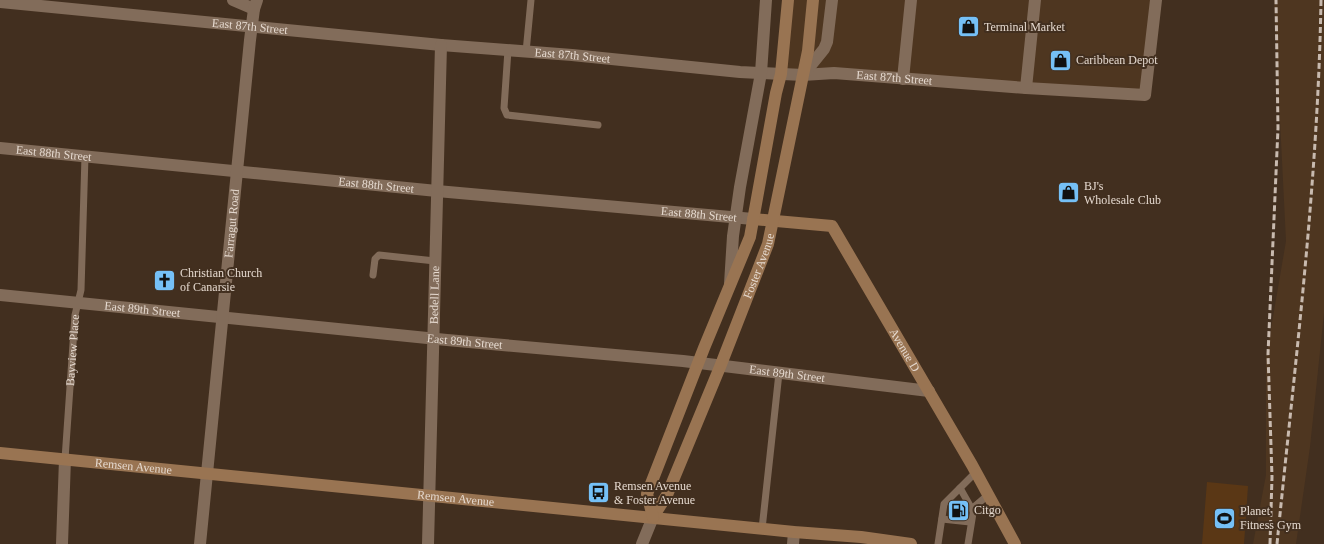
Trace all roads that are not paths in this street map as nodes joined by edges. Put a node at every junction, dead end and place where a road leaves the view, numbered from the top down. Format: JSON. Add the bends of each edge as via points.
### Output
{"nodes":[{"id":1,"x":233,"y":0,"type":"edge"},
{"id":2,"x":531,"y":0,"type":"edge"},
{"id":3,"x":766,"y":0,"type":"edge"},
{"id":4,"x":788,"y":0,"type":"edge"},
{"id":5,"x":813,"y":0,"type":"edge"},
{"id":6,"x":832,"y":0,"type":"edge"},
{"id":7,"x":911,"y":0,"type":"edge"},
{"id":8,"x":1035,"y":0,"type":"edge"},
{"id":9,"x":1156,"y":0,"type":"edge"},
{"id":10,"x":0,"y":2,"type":"edge"},
{"id":11,"x":256,"y":5,"type":"edge"},
{"id":12,"x":252,"y":27,"type":"junction"},
{"id":13,"x":441,"y":45,"type":"junction"},
{"id":14,"x":508,"y":50,"type":"junction"},
{"id":15,"x":526,"y":52,"type":"junction"},
{"id":16,"x":761,"y":73,"type":"junction"},
{"id":17,"x":781,"y":74,"type":"junction"},
{"id":18,"x":803,"y":75,"type":"junction"},
{"id":19,"x":903,"y":79,"type":"junction"},
{"id":20,"x":1026,"y":88,"type":"junction"},
{"id":21,"x":598,"y":125,"type":"dead end"},
{"id":22,"x":0,"y":148,"type":"edge"},
{"id":23,"x":85,"y":156,"type":"junction"},
{"id":24,"x":237,"y":172,"type":"junction"},
{"id":25,"x":438,"y":191,"type":"junction"},
{"id":26,"x":736,"y":217,"type":"junction"},
{"id":27,"x":753,"y":219,"type":"junction"},
{"id":28,"x":774,"y":220,"type":"junction"},
{"id":29,"x":435,"y":261,"type":"junction"},
{"id":30,"x":373,"y":275,"type":"dead end"},
{"id":31,"x":730,"y":287,"type":"junction"},
{"id":32,"x":0,"y":295,"type":"edge"},
{"id":33,"x":79,"y":303,"type":"junction"},
{"id":34,"x":223,"y":317,"type":"junction"},
{"id":35,"x":433,"y":338,"type":"junction"},
{"id":36,"x":699,"y":363,"type":"junction"},
{"id":37,"x":720,"y":366,"type":"junction"},
{"id":38,"x":779,"y":373,"type":"junction"},
{"id":39,"x":929,"y":391,"type":"junction"},
{"id":40,"x":0,"y":453,"type":"edge"},
{"id":41,"x":66,"y":459,"type":"junction"},
{"id":42,"x":976,"y":472,"type":"junction"},
{"id":43,"x":207,"y":473,"type":"junction"},
{"id":44,"x":960,"y":488,"type":"junction"},
{"id":45,"x":988,"y":494,"type":"junction"},
{"id":46,"x":429,"y":496,"type":"junction"},
{"id":47,"x":973,"y":510,"type":"junction"},
{"id":48,"x":654,"y":517,"type":"junction"},
{"id":49,"x":942,"y":519,"type":"junction"},
{"id":50,"x":970,"y":522,"type":"junction"},
{"id":51,"x":762,"y":528,"type":"junction"},
{"id":52,"x":793,"y":538,"type":"edge"},
{"id":53,"x":62,"y":544,"type":"edge"},
{"id":54,"x":200,"y":544,"type":"edge"},
{"id":55,"x":428,"y":544,"type":"edge"},
{"id":56,"x":642,"y":544,"type":"edge"},
{"id":57,"x":911,"y":544,"type":"edge"},
{"id":58,"x":938,"y":544,"type":"edge"},
{"id":59,"x":968,"y":544,"type":"edge"},
{"id":60,"x":1015,"y":544,"type":"edge"}],
"edges":[{"from":1,"to":11,"type":"street"},
{"from":2,"to":15,"type":"lane"},
{"from":3,"to":16,"type":"street"},
{"from":4,"to":17,"type":"main road","name":"Foster Avenue"},
{"from":5,"to":18,"type":"main road","name":"Foster Avenue"},
{"from":6,"to":18,"type":"street","via":[[827,42]]},
{"from":7,"to":19,"type":"street"},
{"from":8,"to":20,"type":"street"},
{"from":9,"to":20,"type":"street","name":"East 87th Street","via":[[1145,95]]},
{"from":10,"to":12,"type":"street","name":"East 87th Street"},
{"from":11,"to":12,"type":"street","name":"Farragut Road"},
{"from":12,"to":13,"type":"street","name":"East 87th Street"},
{"from":12,"to":24,"type":"street","name":"Farragut Road"},
{"from":13,"to":14,"type":"street","name":"East 87th Street"},
{"from":13,"to":25,"type":"street","name":"Bedell Lane"},
{"from":14,"to":15,"type":"street","name":"East 87th Street"},
{"from":14,"to":21,"type":"lane","via":[[504,108],[508,115]]},
{"from":15,"to":16,"type":"street","name":"East 87th Street"},
{"from":16,"to":17,"type":"street","name":"East 87th Street"},
{"from":16,"to":26,"type":"street"},
{"from":17,"to":18,"type":"street","name":"East 87th Street"},
{"from":17,"to":27,"type":"main road","name":"Foster Avenue"},
{"from":18,"to":19,"type":"street","name":"East 87th Street","via":[[834,73]]},
{"from":18,"to":28,"type":"main road","name":"Foster Avenue"},
{"from":19,"to":20,"type":"street","name":"East 87th Street"},
{"from":22,"to":23,"type":"street","name":"East 88th Street"},
{"from":23,"to":24,"type":"street","name":"East 88th Street"},
{"from":23,"to":33,"type":"lane","name":"Bayview Place"},
{"from":24,"to":25,"type":"street","name":"East 88th Street"},
{"from":24,"to":34,"type":"street","name":"Farragut Road"},
{"from":25,"to":26,"type":"street","name":"East 88th Street"},
{"from":25,"to":29,"type":"street","name":"Bedell Lane"},
{"from":26,"to":27,"type":"street","name":"East 88th Street"},
{"from":26,"to":31,"type":"street"},
{"from":27,"to":28,"type":"main road","name":"Avenue D"},
{"from":27,"to":31,"type":"main road","name":"Foster Avenue","via":[[750,237]]},
{"from":28,"to":37,"type":"main road","name":"Foster Avenue","via":[[768,244]]},
{"from":28,"to":39,"type":"main road","name":"Avenue D","via":[[832,226]]},
{"from":29,"to":30,"type":"lane","via":[[379,255],[375,259]]},
{"from":29,"to":35,"type":"street","name":"Bedell Lane"},
{"from":31,"to":36,"type":"main road","name":"Foster Avenue"},
{"from":32,"to":33,"type":"street","name":"East 89th Street"},
{"from":33,"to":34,"type":"street","name":"East 89th Street"},
{"from":33,"to":41,"type":"lane","name":"Bayview Place","via":[[75,315]]},
{"from":34,"to":35,"type":"street","name":"East 89th Street"},
{"from":34,"to":43,"type":"street","name":"Farragut Road"},
{"from":35,"to":36,"type":"street","name":"East 89th Street"},
{"from":35,"to":46,"type":"street","name":"Bedell Lane"},
{"from":36,"to":37,"type":"street","name":"East 89th Street"},
{"from":36,"to":48,"type":"main road","name":"Foster Avenue","via":[[647,494]]},
{"from":37,"to":38,"type":"street","name":"East 89th Street"},
{"from":37,"to":48,"type":"main road","name":"Foster Avenue","via":[[667,495]]},
{"from":38,"to":39,"type":"street","name":"East 89th Street"},
{"from":38,"to":51,"type":"lane"},
{"from":39,"to":42,"type":"main road","name":"Avenue D"},
{"from":40,"to":41,"type":"main road","name":"Remsen Avenue"},
{"from":41,"to":43,"type":"main road","name":"Remsen Avenue"},
{"from":41,"to":53,"type":"street","name":"Bayview Place"},
{"from":42,"to":44,"type":"lane"},
{"from":42,"to":45,"type":"main road","name":"Avenue D"},
{"from":43,"to":46,"type":"main road","name":"Remsen Avenue"},
{"from":43,"to":54,"type":"street","name":"Farragut Road"},
{"from":44,"to":47,"type":"lane"},
{"from":44,"to":49,"type":"lane","via":[[944,504]]},
{"from":45,"to":47,"type":"lane"},
{"from":45,"to":60,"type":"main road","name":"Avenue D"},
{"from":46,"to":48,"type":"main road","name":"Remsen Avenue"},
{"from":46,"to":55,"type":"street","name":"Bedell Lane"},
{"from":47,"to":50,"type":"lane"},
{"from":48,"to":51,"type":"main road","name":"Remsen Avenue"},
{"from":48,"to":56,"type":"street","name":"Foster Avenue"},
{"from":49,"to":50,"type":"lane"},
{"from":49,"to":58,"type":"lane"},
{"from":50,"to":59,"type":"lane"},
{"from":51,"to":52,"type":"main road","name":"Remsen Avenue"},
{"from":52,"to":57,"type":"main road","name":"Remsen Avenue","via":[[861,537]]}]}
